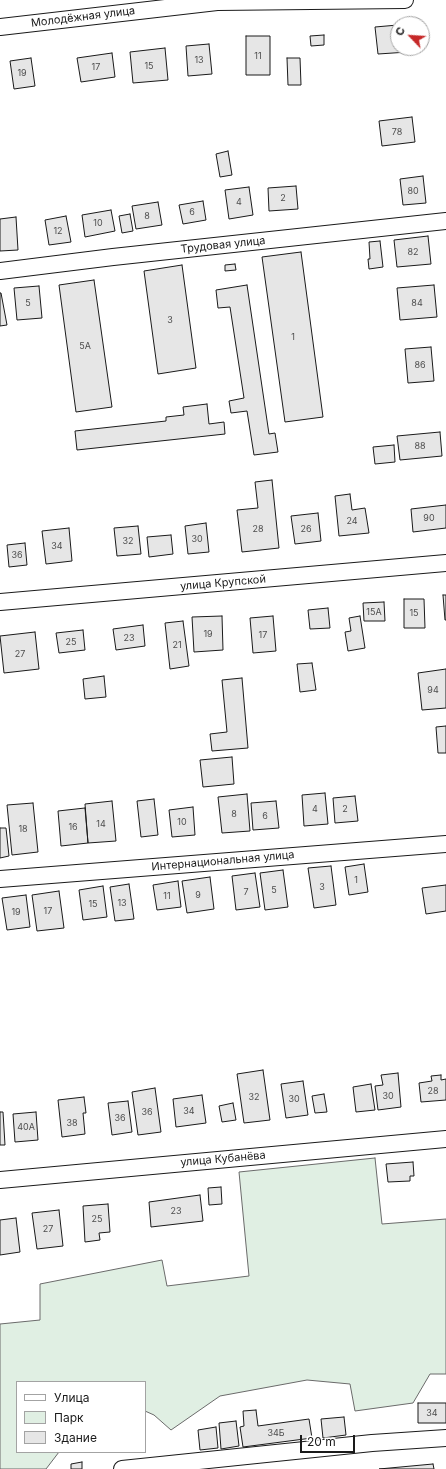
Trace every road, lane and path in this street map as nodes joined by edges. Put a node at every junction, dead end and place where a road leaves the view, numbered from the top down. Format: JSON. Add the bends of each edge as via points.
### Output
{"nodes":[{"id":1,"x":405,"y":0,"type":"edge"},
{"id":2,"x":0,"y":27,"type":"edge"},
{"id":3,"x":446,"y":221,"type":"edge"},
{"id":4,"x":0,"y":271,"type":"edge"},
{"id":5,"x":446,"y":563,"type":"edge"},
{"id":6,"x":0,"y":602,"type":"edge"},
{"id":7,"x":446,"y":844,"type":"edge"},
{"id":8,"x":0,"y":879,"type":"edge"},
{"id":9,"x":446,"y":1139,"type":"edge"},
{"id":10,"x":0,"y":1180,"type":"edge"},
{"id":11,"x":446,"y":1438,"type":"edge"},
{"id":12,"x":122,"y":1469,"type":"edge"}],
"edges":[{"from":1,"to":2,"type":"street","name":"Молодёжная улица","via":[[217,2]]},
{"from":3,"to":4,"type":"street","name":"Трудовая улица"},
{"from":5,"to":6,"type":"street","name":"улица Крупской"},
{"from":7,"to":8,"type":"street","name":"Интернациональная улица"},
{"from":9,"to":10,"type":"street","name":"улица Кубанёва"},
{"from":11,"to":12,"type":"street","via":[[372,1443]]}]}
